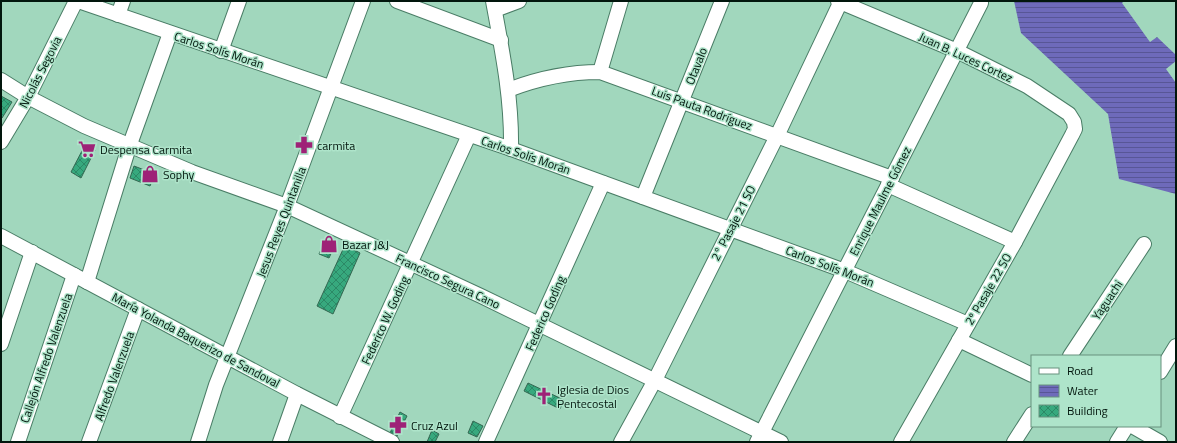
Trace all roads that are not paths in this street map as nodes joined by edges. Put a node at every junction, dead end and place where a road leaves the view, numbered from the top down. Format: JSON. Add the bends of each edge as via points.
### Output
{"nodes":[{"id":1,"x":77,"y":1,"type":"edge"},
{"id":2,"x":123,"y":1,"type":"edge"},
{"id":3,"x":239,"y":1,"type":"edge"},
{"id":4,"x":363,"y":1,"type":"edge"},
{"id":5,"x":397,"y":1,"type":"edge"},
{"id":6,"x":519,"y":1,"type":"edge"},
{"id":7,"x":621,"y":1,"type":"edge"},
{"id":8,"x":722,"y":1,"type":"edge"},
{"id":9,"x":840,"y":1,"type":"edge"},
{"id":10,"x":981,"y":4,"type":"dead end"},
{"id":11,"x":494,"y":5,"type":"edge"},
{"id":12,"x":118,"y":15,"type":"junction"},
{"id":13,"x":170,"y":33,"type":"junction"},
{"id":14,"x":501,"y":40,"type":"junction"},
{"id":15,"x":221,"y":51,"type":"junction"},
{"id":16,"x":957,"y":51,"type":"junction"},
{"id":17,"x":600,"y":72,"type":"junction"},
{"id":18,"x":1,"y":80,"type":"edge"},
{"id":19,"x":333,"y":86,"type":"junction"},
{"id":20,"x":508,"y":90,"type":"junction"},
{"id":21,"x":28,"y":97,"type":"junction"},
{"id":22,"x":682,"y":101,"type":"junction"},
{"id":23,"x":468,"y":135,"type":"junction"},
{"id":24,"x":1072,"y":135,"type":"joint"},
{"id":25,"x":777,"y":136,"type":"junction"},
{"id":26,"x":1,"y":142,"type":"edge"},
{"id":27,"x":129,"y":147,"type":"junction"},
{"id":28,"x":511,"y":149,"type":"junction"},
{"id":29,"x":890,"y":182,"type":"junction"},
{"id":30,"x":603,"y":183,"type":"junction"},
{"id":31,"x":642,"y":197,"type":"junction"},
{"id":32,"x":287,"y":206,"type":"junction"},
{"id":33,"x":730,"y":228,"type":"junction"},
{"id":34,"x":1,"y":236,"type":"edge"},
{"id":35,"x":1015,"y":242,"type":"junction"},
{"id":36,"x":1144,"y":244,"type":"dead end"},
{"id":37,"x":32,"y":252,"type":"junction"},
{"id":38,"x":411,"y":263,"type":"junction"},
{"id":39,"x":844,"y":271,"type":"junction"},
{"id":40,"x":74,"y":275,"type":"junction"},
{"id":41,"x":87,"y":282,"type":"junction"},
{"id":42,"x":138,"y":309,"type":"junction"},
{"id":43,"x":968,"y":324,"type":"junction"},
{"id":44,"x":540,"y":325,"type":"junction"},
{"id":45,"x":959,"y":340,"type":"junction"},
{"id":46,"x":1,"y":344,"type":"edge"},
{"id":47,"x":1176,"y":346,"type":"edge"},
{"id":48,"x":1071,"y":355,"type":"edge"},
{"id":49,"x":227,"y":357,"type":"junction"},
{"id":50,"x":1161,"y":370,"type":"edge"},
{"id":51,"x":1031,"y":375,"type":"edge"},
{"id":52,"x":655,"y":380,"type":"junction"},
{"id":53,"x":297,"y":394,"type":"junction"},
{"id":54,"x":1031,"y":416,"type":"edge"},
{"id":55,"x":340,"y":417,"type":"junction"},
{"id":56,"x":1126,"y":427,"type":"edge"},
{"id":57,"x":1134,"y":427,"type":"edge"},
{"id":58,"x":759,"y":437,"type":"edge"},
{"id":59,"x":376,"y":439,"type":"edge"},
{"id":60,"x":18,"y":442,"type":"edge"},
{"id":61,"x":90,"y":442,"type":"edge"},
{"id":62,"x":198,"y":442,"type":"edge"},
{"id":63,"x":280,"y":442,"type":"edge"},
{"id":64,"x":391,"y":442,"type":"edge"},
{"id":65,"x":486,"y":442,"type":"edge"},
{"id":66,"x":622,"y":442,"type":"edge"},
{"id":67,"x":781,"y":442,"type":"edge"},
{"id":68,"x":901,"y":442,"type":"edge"},
{"id":69,"x":1014,"y":442,"type":"edge"},
{"id":70,"x":1117,"y":442,"type":"edge"},
{"id":71,"x":1160,"y":442,"type":"edge"}],
"edges":[{"from":1,"to":12,"type":"street","name":"Carlos Solís Morán"},
{"from":1,"to":21,"type":"street","name":"Nicolás Segovia"},
{"from":2,"to":12,"type":"street"},
{"from":3,"to":15,"type":"street"},
{"from":4,"to":19,"type":"street","name":"Jesus Reyes Quintanilla"},
{"from":5,"to":14,"type":"street"},
{"from":6,"to":11,"type":"street"},
{"from":7,"to":17,"type":"street"},
{"from":8,"to":22,"type":"street","name":"Otavalo"},
{"from":9,"to":16,"type":"street","name":"Juan B. Luces Cortez"},
{"from":9,"to":25,"type":"street","name":"2° Pasaje 21 SO"},
{"from":10,"to":16,"type":"street","name":"Enrique Maulme Gómez"},
{"from":11,"to":14,"type":"street"},
{"from":12,"to":13,"type":"street","name":"Carlos Solís Morán"},
{"from":13,"to":15,"type":"street","name":"Carlos Solís Morán"},
{"from":13,"to":27,"type":"street"},
{"from":14,"to":20,"type":"street"},
{"from":15,"to":19,"type":"street","name":"Carlos Solís Morán"},
{"from":16,"to":24,"type":"street","name":"Juan B. Luces Cortez","via":[[1027,86],[1069,114],[1074,122],[1075,129]]},
{"from":16,"to":29,"type":"street","name":"Enrique Maulme Gómez"},
{"from":17,"to":20,"type":"street","name":"Luis Pauta Rodríguez","via":[[557,74]]},
{"from":17,"to":22,"type":"street","name":"Luis Pauta Rodríguez"},
{"from":18,"to":21,"type":"street","name":"Francisco Segura Cano"},
{"from":19,"to":23,"type":"street","name":"Carlos Solís Morán"},
{"from":19,"to":32,"type":"street","name":"Jesus Reyes Quintanilla"},
{"from":20,"to":28,"type":"street","via":[[512,120]]},
{"from":21,"to":26,"type":"street","name":"Nicolás Segovia"},
{"from":21,"to":27,"type":"street","name":"Francisco Segura Cano"},
{"from":22,"to":25,"type":"street","name":"Luis Pauta Rodríguez"},
{"from":22,"to":31,"type":"street","name":"Otavalo"},
{"from":23,"to":28,"type":"street","name":"Carlos Solís Morán"},
{"from":23,"to":38,"type":"street","name":"Federico W. Goding"},
{"from":24,"to":35,"type":"street","name":"2º Pasaje 22 SO"},
{"from":25,"to":29,"type":"street","name":"Luis Pauta Rodríguez"},
{"from":25,"to":33,"type":"street","name":"2° Pasaje 21 SO"},
{"from":27,"to":32,"type":"street","name":"Francisco Segura Cano"},
{"from":27,"to":41,"type":"street"},
{"from":28,"to":30,"type":"street","name":"Carlos Solís Morán"},
{"from":29,"to":35,"type":"street","name":"Luis Pauta Rodríguez"},
{"from":29,"to":39,"type":"street","name":"Enrique Maulme Gómez"},
{"from":30,"to":31,"type":"street","name":"Carlos Solís Morán"},
{"from":30,"to":44,"type":"street","name":"Federico Goding"},
{"from":31,"to":33,"type":"street","name":"Carlos Solís Morán"},
{"from":32,"to":38,"type":"street","name":"Francisco Segura Cano"},
{"from":32,"to":49,"type":"street","name":"Jesus Reyes Quintanilla"},
{"from":33,"to":39,"type":"street","name":"Carlos Solís Morán"},
{"from":33,"to":52,"type":"street","name":"2° Pasaje 21 SO"},
{"from":34,"to":37,"type":"street","name":"María Yolanda Baquerizo de Sandoval"},
{"from":35,"to":43,"type":"street","name":"2º Pasaje 22 SO"},
{"from":36,"to":48,"type":"street","name":"Yaguachi"},
{"from":37,"to":40,"type":"street","name":"María Yolanda Baquerizo de Sandoval"},
{"from":37,"to":46,"type":"street"},
{"from":38,"to":44,"type":"street","name":"Francisco Segura Cano"},
{"from":38,"to":55,"type":"street","name":"Federico W. Goding"},
{"from":39,"to":43,"type":"street","name":"Carlos Solís Morán"},
{"from":39,"to":58,"type":"street","name":"Enrique Maulme Gómez"},
{"from":40,"to":41,"type":"street","name":"María Yolanda Baquerizo de Sandoval"},
{"from":40,"to":60,"type":"street","name":"Callejón Alfredo Valenzuela"},
{"from":41,"to":42,"type":"street","name":"María Yolanda Baquerizo de Sandoval"},
{"from":42,"to":49,"type":"street","name":"María Yolanda Baquerizo de Sandoval"},
{"from":42,"to":61,"type":"street","name":"Alfredo Valenzuela"},
{"from":43,"to":45,"type":"street","name":"2º Pasaje 22 SO"},
{"from":44,"to":52,"type":"street","name":"Francisco Segura Cano"},
{"from":44,"to":65,"type":"street","name":"Federico Goding"},
{"from":45,"to":51,"type":"street"},
{"from":45,"to":68,"type":"street","name":"2º Pasaje 22 SO"},
{"from":47,"to":50,"type":"street"},
{"from":49,"to":53,"type":"street","name":"María Yolanda Baquerizo de Sandoval"},
{"from":49,"to":62,"type":"street","name":"Jesus Reyes Quintanilla"},
{"from":52,"to":58,"type":"street","name":"Francisco Segura Cano"},
{"from":52,"to":66,"type":"street","name":"2° Pasaje 21 SO"},
{"from":53,"to":55,"type":"street","name":"María Yolanda Baquerizo de Sandoval"},
{"from":53,"to":63,"type":"street"},
{"from":54,"to":69,"type":"street"},
{"from":55,"to":59,"type":"street","name":"María Yolanda Baquerizo de Sandoval"},
{"from":56,"to":70,"type":"street"},
{"from":57,"to":71,"type":"street"},
{"from":58,"to":67,"type":"street","name":"Francisco Segura Cano"},
{"from":59,"to":64,"type":"street","name":"María Yolanda Baquerizo de Sandoval"}]}
